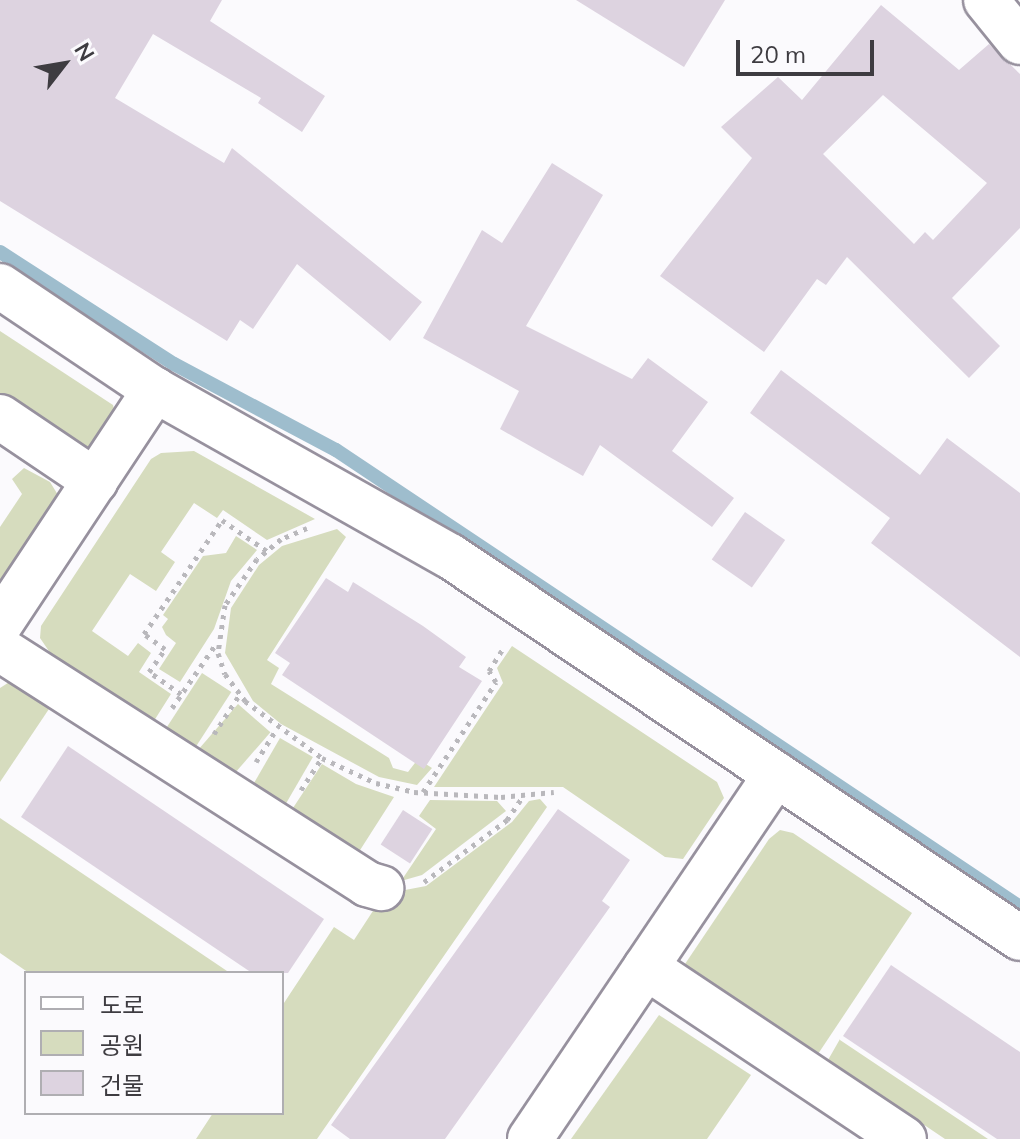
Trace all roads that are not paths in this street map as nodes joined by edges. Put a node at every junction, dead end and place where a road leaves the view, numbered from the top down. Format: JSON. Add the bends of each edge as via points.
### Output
{"nodes":[{"id":1,"x":986,"y":0,"type":"edge"},
{"id":2,"x":1020,"y":42,"type":"edge"},
{"id":3,"x":0,"y":286,"type":"edge"},
{"id":4,"x":155,"y":390,"type":"junction"},
{"id":5,"x":0,"y":417,"type":"edge"},
{"id":6,"x":95,"y":481,"type":"junction"},
{"id":7,"x":0,"y":624,"type":"edge"},
{"id":8,"x":0,"y":649,"type":"edge"},
{"id":9,"x":776,"y":774,"type":"junction"},
{"id":10,"x":381,"y":888,"type":"road end"},
{"id":11,"x":1020,"y":938,"type":"edge"},
{"id":12,"x":646,"y":967,"type":"junction"},
{"id":13,"x":530,"y":1139,"type":"edge"},
{"id":14,"x":904,"y":1139,"type":"edge"}],
"edges":[{"from":1,"to":2,"type":"street"},
{"from":3,"to":4,"type":"street"},
{"from":4,"to":6,"type":"street"},
{"from":4,"to":9,"type":"street","via":[[450,556]]},
{"from":5,"to":6,"type":"street"},
{"from":6,"to":7,"type":"street"},
{"from":8,"to":10,"type":"street"},
{"from":9,"to":11,"type":"street"},
{"from":9,"to":12,"type":"street"},
{"from":12,"to":13,"type":"street"},
{"from":12,"to":14,"type":"street"}]}
